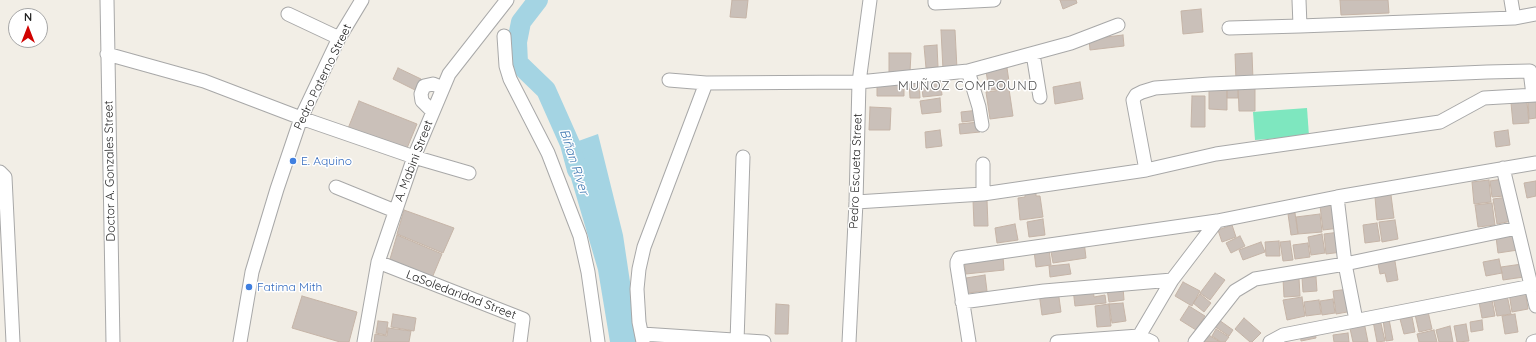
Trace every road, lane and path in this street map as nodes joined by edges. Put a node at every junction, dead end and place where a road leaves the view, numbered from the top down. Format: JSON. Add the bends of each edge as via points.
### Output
{"nodes":[{"id":1,"x":107,"y":0,"type":"edge"},
{"id":2,"x":362,"y":0,"type":"edge"},
{"id":3,"x":507,"y":0,"type":"edge"},
{"id":4,"x":870,"y":0,"type":"edge"},
{"id":5,"x":935,"y":0,"type":"edge"},
{"id":6,"x":994,"y":0,"type":"edge"},
{"id":7,"x":1299,"y":0,"type":"edge"},
{"id":8,"x":1511,"y":0,"type":"edge"},
{"id":9,"x":288,"y":14,"type":"dead end"},
{"id":10,"x":1536,"y":14,"type":"edge"},
{"id":11,"x":1514,"y":18,"type":"junction"},
{"id":12,"x":1118,"y":25,"type":"dead end"},
{"id":13,"x":1300,"y":26,"type":"junction"},
{"id":14,"x":1228,"y":28,"type":"dead end"},
{"id":15,"x":504,"y":36,"type":"dead end"},
{"id":16,"x":339,"y":38,"type":"junction"},
{"id":17,"x":107,"y":54,"type":"junction"},
{"id":18,"x":1033,"y":54,"type":"junction"},
{"id":19,"x":968,"y":71,"type":"junction"},
{"id":20,"x":669,"y":80,"type":"dead end"},
{"id":21,"x":859,"y":82,"type":"junction"},
{"id":22,"x":706,"y":83,"type":"junction"},
{"id":23,"x":443,"y":88,"type":"junction"},
{"id":24,"x":1535,"y":95,"type":"edge"},
{"id":25,"x":1040,"y":97,"type":"dead end"},
{"id":26,"x":433,"y":112,"type":"junction"},
{"id":27,"x":301,"y":118,"type":"junction"},
{"id":28,"x":982,"y":125,"type":"dead end"},
{"id":29,"x":414,"y":157,"type":"junction"},
{"id":30,"x":743,"y":157,"type":"dead end"},
{"id":31,"x":1536,"y":163,"type":"edge"},
{"id":32,"x":982,"y":164,"type":"dead end"},
{"id":33,"x":1503,"y":168,"type":"junction"},
{"id":34,"x":1146,"y":170,"type":"junction"},
{"id":35,"x":469,"y":173,"type":"dead end"},
{"id":36,"x":2,"y":175,"type":"edge"},
{"id":37,"x":336,"y":187,"type":"dead end"},
{"id":38,"x":983,"y":194,"type":"junction"},
{"id":39,"x":1337,"y":197,"type":"junction"},
{"id":40,"x":856,"y":202,"type":"junction"},
{"id":41,"x":395,"y":211,"type":"junction"},
{"id":42,"x":1217,"y":221,"type":"junction"},
{"id":43,"x":1517,"y":228,"type":"junction"},
{"id":44,"x":378,"y":262,"type":"junction"},
{"id":45,"x":1345,"y":264,"type":"junction"},
{"id":46,"x":1172,"y":280,"type":"junction"},
{"id":47,"x":1532,"y":286,"type":"junction"},
{"id":48,"x":962,"y":302,"type":"junction"},
{"id":49,"x":1536,"y":306,"type":"edge"},
{"id":50,"x":1356,"y":320,"type":"junction"},
{"id":51,"x":1139,"y":336,"type":"junction"},
{"id":52,"x":643,"y":338,"type":"edge"},
{"id":53,"x":737,"y":341,"type":"edge"},
{"id":54,"x":1536,"y":341,"type":"edge"},
{"id":55,"x":13,"y":342,"type":"edge"},
{"id":56,"x":113,"y":342,"type":"edge"},
{"id":57,"x":240,"y":342,"type":"edge"},
{"id":58,"x":364,"y":342,"type":"edge"},
{"id":59,"x":520,"y":342,"type":"edge"},
{"id":60,"x":598,"y":342,"type":"edge"},
{"id":61,"x":764,"y":342,"type":"edge"},
{"id":62,"x":849,"y":342,"type":"edge"},
{"id":63,"x":969,"y":342,"type":"edge"},
{"id":64,"x":1057,"y":342,"type":"edge"},
{"id":65,"x":1152,"y":342,"type":"edge"},
{"id":66,"x":1195,"y":342,"type":"edge"},
{"id":67,"x":1270,"y":342,"type":"edge"},
{"id":68,"x":1533,"y":342,"type":"edge"}],
"edges":[{"from":1,"to":17,"type":"street","name":"Doctor A. Gonzales Street"},
{"from":2,"to":16,"type":"street","name":"Pedro Paterno Street"},
{"from":3,"to":23,"type":"street","name":"A. Mabini Street","via":[[449,74]]},
{"from":4,"to":21,"type":"street","name":"Pedro Escueta Street"},
{"from":5,"to":6,"type":"street","via":[[935,3]]},
{"from":7,"to":13,"type":"street"},
{"from":8,"to":11,"type":"street"},
{"from":9,"to":16,"type":"street"},
{"from":10,"to":11,"type":"street"},
{"from":11,"to":13,"type":"street"},
{"from":12,"to":18,"type":"street"},
{"from":13,"to":14,"type":"street"},
{"from":15,"to":60,"type":"street","via":[[506,66],[510,79],[548,153],[580,236]]},
{"from":16,"to":27,"type":"street","name":"Pedro Paterno Street"},
{"from":17,"to":27,"type":"street","via":[[204,81]]},
{"from":17,"to":56,"type":"street","name":"Doctor A. Gonzales Street"},
{"from":18,"to":19,"type":"street"},
{"from":18,"to":25,"type":"street"},
{"from":19,"to":21,"type":"street"},
{"from":19,"to":28,"type":"street"},
{"from":20,"to":22,"type":"street"},
{"from":21,"to":22,"type":"street"},
{"from":21,"to":40,"type":"street","name":"Pedro Escueta Street"},
{"from":22,"to":52,"type":"street","via":[[644,247],[637,289],[639,322]]},
{"from":23,"to":26,"type":"street","name":"A. Mabini Street"},
{"from":23,"to":26,"type":"street","via":[[433,84],[424,86],[422,101]]},
{"from":24,"to":34,"type":"street","via":[[1484,98],[1440,122],[1216,154]]},
{"from":24,"to":34,"type":"street","via":[[1530,71],[1155,88],[1136,95],[1133,100]]},
{"from":26,"to":29,"type":"street","name":"A. Mabini Street"},
{"from":27,"to":29,"type":"street"},
{"from":27,"to":57,"type":"street","name":"Pedro Paterno Street","via":[[252,272]]},
{"from":29,"to":35,"type":"street"},
{"from":29,"to":41,"type":"street","name":"A. Mabini Street"},
{"from":30,"to":53,"type":"street"},
{"from":31,"to":33,"type":"street"},
{"from":32,"to":38,"type":"street"},
{"from":33,"to":39,"type":"street"},
{"from":33,"to":43,"type":"street"},
{"from":34,"to":38,"type":"street"},
{"from":36,"to":55,"type":"street"},
{"from":37,"to":41,"type":"street"},
{"from":38,"to":40,"type":"street"},
{"from":39,"to":42,"type":"street"},
{"from":39,"to":45,"type":"street"},
{"from":40,"to":62,"type":"street","name":"Pedro Escueta Street"},
{"from":41,"to":44,"type":"street","name":"A. Mabini Street"},
{"from":42,"to":46,"type":"street"},
{"from":42,"to":48,"type":"street","via":[[960,258],[957,262]]},
{"from":43,"to":45,"type":"street"},
{"from":43,"to":47,"type":"street"},
{"from":44,"to":58,"type":"street","name":"A. Mabini Street"},
{"from":44,"to":59,"type":"street","name":"LaSoledaridad Street","via":[[523,319]]},
{"from":45,"to":50,"type":"street"},
{"from":45,"to":66,"type":"street","via":[[1255,279],[1235,291]]},
{"from":46,"to":48,"type":"street","via":[[1044,291]]},
{"from":46,"to":51,"type":"street"},
{"from":47,"to":49,"type":"street"},
{"from":47,"to":50,"type":"street"},
{"from":48,"to":63,"type":"street"},
{"from":50,"to":67,"type":"street","via":[[1284,335]]},
{"from":51,"to":64,"type":"street"},
{"from":51,"to":65,"type":"street"},
{"from":52,"to":53,"type":"street"},
{"from":53,"to":61,"type":"street"},
{"from":54,"to":68,"type":"street"}]}
